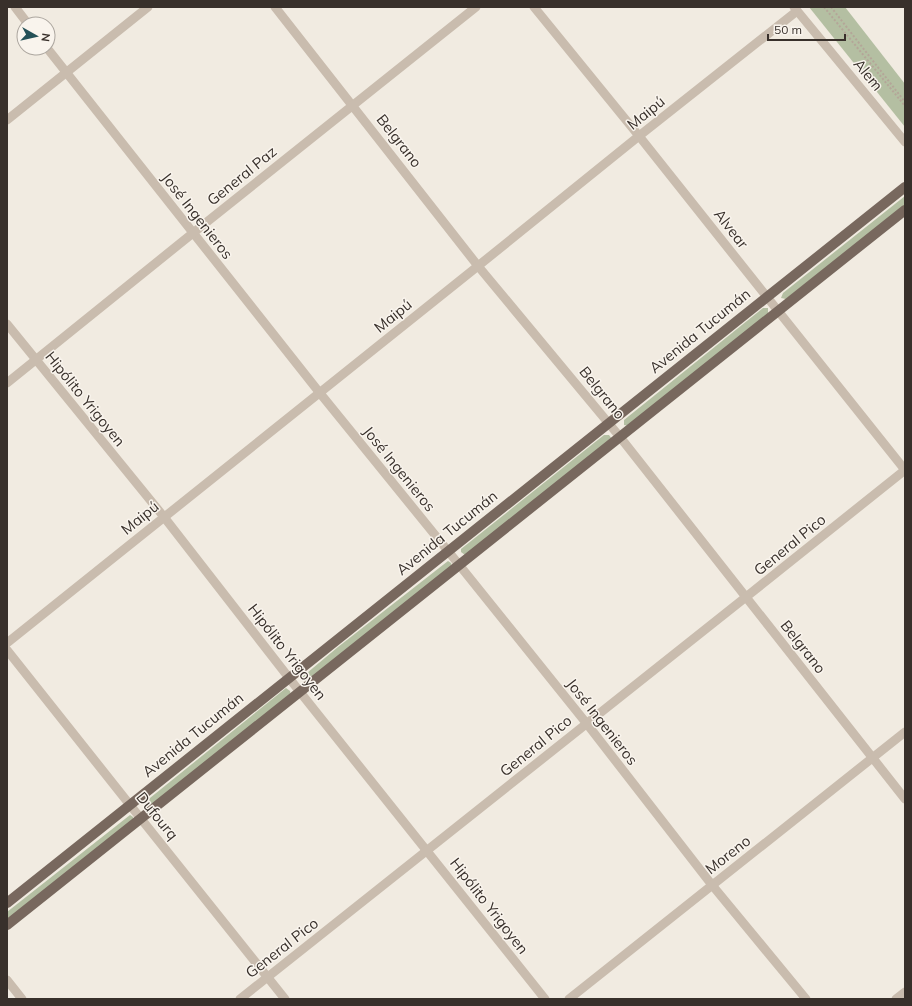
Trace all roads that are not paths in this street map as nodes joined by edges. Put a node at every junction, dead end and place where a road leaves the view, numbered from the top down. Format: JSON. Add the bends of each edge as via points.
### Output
{"nodes":[{"id":1,"x":14,"y":7,"type":"edge"},
{"id":2,"x":148,"y":7,"type":"edge"},
{"id":3,"x":275,"y":7,"type":"edge"},
{"id":4,"x":476,"y":7,"type":"edge"},
{"id":5,"x":534,"y":7,"type":"edge"},
{"id":6,"x":795,"y":9,"type":"edge"},
{"id":7,"x":21,"y":16,"type":"edge"},
{"id":8,"x":53,"y":56,"type":"edge"},
{"id":9,"x":67,"y":73,"type":"junction"},
{"id":10,"x":353,"y":105,"type":"junction"},
{"id":11,"x":7,"y":120,"type":"edge"},
{"id":12,"x":639,"y":136,"type":"junction"},
{"id":13,"x":905,"y":142,"type":"edge"},
{"id":14,"x":905,"y":187,"type":"edge"},
{"id":15,"x":905,"y":210,"type":"edge"},
{"id":16,"x":193,"y":233,"type":"junction"},
{"id":17,"x":478,"y":266,"type":"junction"},
{"id":18,"x":767,"y":298,"type":"junction"},
{"id":19,"x":778,"y":312,"type":"junction"},
{"id":20,"x":7,"y":324,"type":"edge"},
{"id":21,"x":36,"y":360,"type":"junction"},
{"id":22,"x":7,"y":383,"type":"edge"},
{"id":23,"x":319,"y":392,"type":"junction"},
{"id":24,"x":609,"y":424,"type":"junction"},
{"id":25,"x":620,"y":437,"type":"junction"},
{"id":26,"x":905,"y":470,"type":"edge"},
{"id":27,"x":164,"y":517,"type":"junction"},
{"id":28,"x":448,"y":551,"type":"junction"},
{"id":29,"x":459,"y":565,"type":"junction"},
{"id":30,"x":746,"y":597,"type":"junction"},
{"id":31,"x":7,"y":643,"type":"edge"},
{"id":32,"x":7,"y":650,"type":"edge"},
{"id":33,"x":290,"y":678,"type":"junction"},
{"id":34,"x":300,"y":692,"type":"junction"},
{"id":35,"x":587,"y":724,"type":"junction"},
{"id":36,"x":905,"y":732,"type":"edge"},
{"id":37,"x":872,"y":758,"type":"junction"},
{"id":38,"x":905,"y":799,"type":"edge"},
{"id":39,"x":130,"y":805,"type":"junction"},
{"id":40,"x":141,"y":819,"type":"junction"},
{"id":41,"x":427,"y":851,"type":"junction"},
{"id":42,"x":712,"y":885,"type":"junction"},
{"id":43,"x":7,"y":903,"type":"edge"},
{"id":44,"x":7,"y":925,"type":"edge"},
{"id":45,"x":268,"y":976,"type":"junction"},
{"id":46,"x":7,"y":980,"type":"edge"},
{"id":47,"x":905,"y":992,"type":"edge"},
{"id":48,"x":22,"y":999,"type":"edge"},
{"id":49,"x":240,"y":999,"type":"edge"},
{"id":50,"x":285,"y":999,"type":"edge"},
{"id":51,"x":545,"y":999,"type":"edge"},
{"id":52,"x":569,"y":999,"type":"edge"},
{"id":53,"x":806,"y":999,"type":"edge"},
{"id":54,"x":896,"y":999,"type":"edge"}],
"edges":[{"from":1,"to":7,"type":"street"},
{"from":2,"to":9,"type":"street"},
{"from":3,"to":10,"type":"street","name":"Belgrano"},
{"from":4,"to":10,"type":"street","name":"General Paz"},
{"from":5,"to":12,"type":"street","name":"Alvear"},
{"from":6,"to":12,"type":"street","name":"Maipú"},
{"from":6,"to":13,"type":"street","name":"Alem"},
{"from":8,"to":9,"type":"street","name":"José Ingenieros"},
{"from":9,"to":11,"type":"street"},
{"from":9,"to":16,"type":"street","name":"José Ingenieros"},
{"from":10,"to":16,"type":"street","name":"General Paz"},
{"from":10,"to":17,"type":"street","name":"Belgrano"},
{"from":12,"to":17,"type":"street","name":"Maipú"},
{"from":12,"to":18,"type":"street","name":"Alvear"},
{"from":14,"to":18,"type":"main road","name":"Avenida Tucumán"},
{"from":15,"to":19,"type":"main road"},
{"from":16,"to":21,"type":"street","name":"General Paz"},
{"from":16,"to":23,"type":"street","name":"José Ingenieros"},
{"from":17,"to":23,"type":"street","name":"Maipú"},
{"from":17,"to":24,"type":"street","name":"Belgrano"},
{"from":18,"to":19,"type":"street","name":"Alvear"},
{"from":18,"to":24,"type":"main road","name":"Avenida Tucumán"},
{"from":19,"to":25,"type":"main road"},
{"from":19,"to":26,"type":"street","name":"Alvear"},
{"from":20,"to":21,"type":"street","name":"Hipólito Yrigoyen"},
{"from":21,"to":22,"type":"street","name":"General Paz"},
{"from":21,"to":27,"type":"street","name":"Hipólito Yrigoyen"},
{"from":23,"to":27,"type":"street","name":"Maipú"},
{"from":23,"to":28,"type":"street","name":"José Ingenieros"},
{"from":24,"to":25,"type":"street","name":"Belgrano"},
{"from":24,"to":28,"type":"main road","name":"Avenida Tucumán"},
{"from":25,"to":29,"type":"main road"},
{"from":25,"to":30,"type":"street","name":"Belgrano"},
{"from":26,"to":30,"type":"street","name":"General Pico"},
{"from":27,"to":31,"type":"street","name":"Maipú"},
{"from":27,"to":33,"type":"street","name":"Hipólito Yrigoyen"},
{"from":28,"to":29,"type":"street","name":"José Ingenieros"},
{"from":28,"to":33,"type":"main road","name":"Avenida Tucumán"},
{"from":29,"to":34,"type":"main road"},
{"from":29,"to":35,"type":"street","name":"José Ingenieros"},
{"from":30,"to":35,"type":"street","name":"General Pico"},
{"from":30,"to":37,"type":"street","name":"Belgrano"},
{"from":32,"to":39,"type":"street","name":"Dufourq"},
{"from":33,"to":34,"type":"street","name":"Hipólito Yrigoyen"},
{"from":33,"to":39,"type":"main road","name":"Avenida Tucumán"},
{"from":34,"to":40,"type":"main road"},
{"from":34,"to":41,"type":"street","name":"Hipólito Yrigoyen"},
{"from":35,"to":41,"type":"street","name":"General Pico"},
{"from":35,"to":42,"type":"street","name":"José Ingenieros"},
{"from":36,"to":37,"type":"street","name":"Moreno"},
{"from":37,"to":38,"type":"street","name":"Belgrano"},
{"from":37,"to":42,"type":"street","name":"Moreno"},
{"from":39,"to":40,"type":"street","name":"Dufourq"},
{"from":39,"to":43,"type":"main road","name":"Avenida Tucumán"},
{"from":40,"to":44,"type":"main road"},
{"from":40,"to":45,"type":"street","name":"Dufourq"},
{"from":41,"to":45,"type":"street","name":"General Pico"},
{"from":41,"to":51,"type":"street","name":"Hipólito Yrigoyen"},
{"from":42,"to":52,"type":"street","name":"Moreno"},
{"from":42,"to":53,"type":"street","name":"José Ingenieros"},
{"from":45,"to":49,"type":"street","name":"General Pico"},
{"from":45,"to":50,"type":"street","name":"Dufourq"},
{"from":46,"to":48,"type":"street"},
{"from":47,"to":54,"type":"street"}]}
